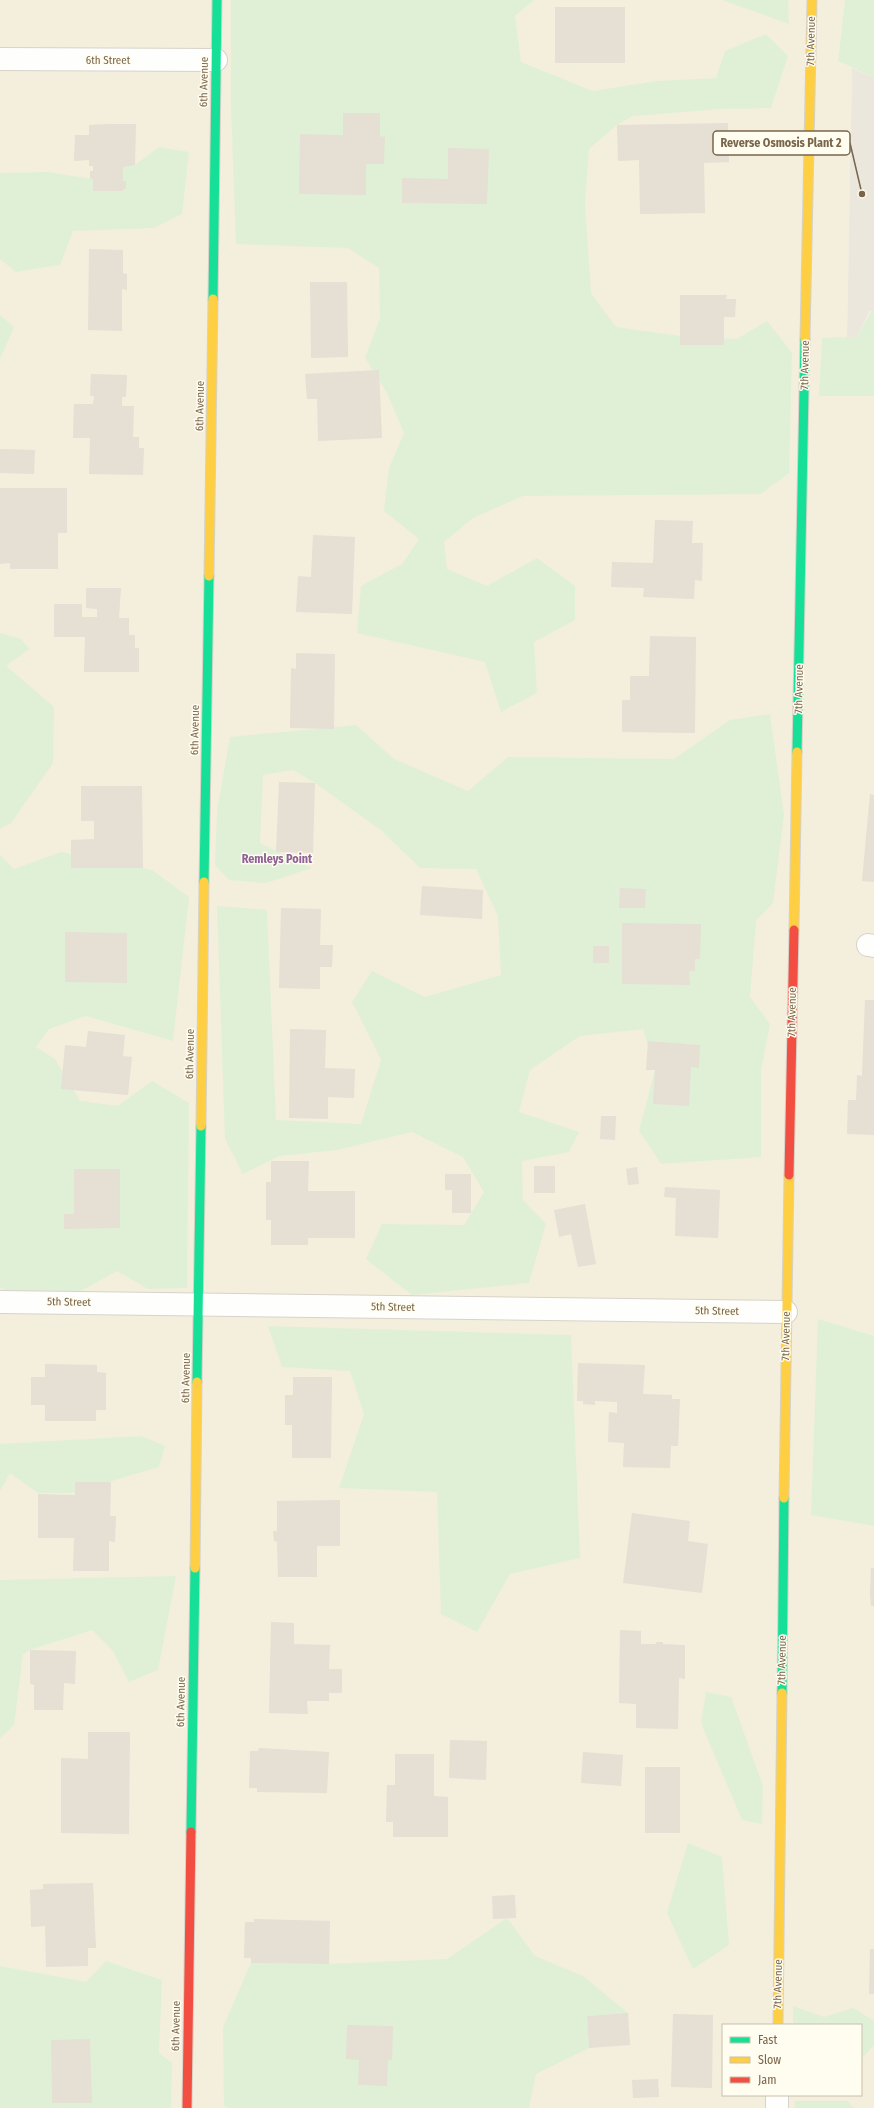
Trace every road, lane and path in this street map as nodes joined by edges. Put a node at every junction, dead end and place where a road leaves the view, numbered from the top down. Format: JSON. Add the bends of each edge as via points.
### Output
{"nodes":[{"id":1,"x":217,"y":0,"type":"edge"},
{"id":2,"x":812,"y":0,"type":"edge"},
{"id":3,"x":0,"y":59,"type":"edge"},
{"id":4,"x":216,"y":60,"type":"junction"},
{"id":5,"x":0,"y":1302,"type":"edge"},
{"id":6,"x":199,"y":1304,"type":"junction"},
{"id":7,"x":786,"y":1312,"type":"junction"},
{"id":8,"x":778,"y":2024,"type":"edge"},
{"id":9,"x":777,"y":2096,"type":"edge"},
{"id":10,"x":187,"y":2108,"type":"edge"},
{"id":11,"x":777,"y":2108,"type":"edge"}],
"edges":[{"from":1,"to":4,"type":"street","name":"6th Avenue"},
{"from":2,"to":7,"type":"street","name":"7th Avenue"},
{"from":3,"to":4,"type":"street","name":"6th Street"},
{"from":4,"to":6,"type":"street","name":"6th Avenue"},
{"from":5,"to":6,"type":"street","name":"5th Street"},
{"from":6,"to":7,"type":"street","name":"5th Street"},
{"from":6,"to":10,"type":"street","name":"6th Avenue"},
{"from":7,"to":8,"type":"street","name":"7th Avenue"},
{"from":9,"to":11,"type":"street"}]}
